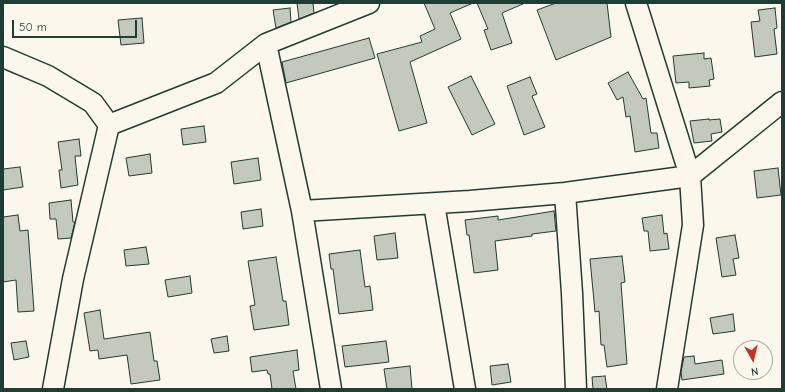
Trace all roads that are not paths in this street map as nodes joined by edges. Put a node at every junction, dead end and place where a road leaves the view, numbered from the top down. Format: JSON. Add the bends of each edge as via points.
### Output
{"nodes":[{"id":1,"x":369,"y":3,"type":"edge"},
{"id":2,"x":636,"y":3,"type":"edge"},
{"id":3,"x":266,"y":44,"type":"junction"},
{"id":4,"x":3,"y":58,"type":"edge"},
{"id":5,"x":782,"y":102,"type":"edge"},
{"id":6,"x":108,"y":126,"type":"junction"},
{"id":7,"x":690,"y":176,"type":"junction"},
{"id":8,"x":565,"y":193,"type":"junction"},
{"id":9,"x":434,"y":204,"type":"junction"},
{"id":10,"x":302,"y":211,"type":"junction"},
{"id":11,"x":52,"y":389,"type":"edge"},
{"id":12,"x":331,"y":389,"type":"edge"},
{"id":13,"x":465,"y":389,"type":"edge"},
{"id":14,"x":576,"y":389,"type":"edge"},
{"id":15,"x":667,"y":389,"type":"edge"}],
"edges":[{"from":1,"to":3,"type":"street"},
{"from":2,"to":7,"type":"street"},
{"from":3,"to":6,"type":"street","via":[[216,83]]},
{"from":3,"to":10,"type":"street"},
{"from":4,"to":6,"type":"street","via":[[48,76],[93,104]]},
{"from":5,"to":7,"type":"street"},
{"from":6,"to":11,"type":"street","via":[[73,279]]},
{"from":7,"to":8,"type":"street"},
{"from":7,"to":15,"type":"street","via":[[693,226]]},
{"from":8,"to":9,"type":"street"},
{"from":8,"to":14,"type":"street"},
{"from":9,"to":10,"type":"street"},
{"from":9,"to":13,"type":"street"},
{"from":10,"to":12,"type":"street"}]}
